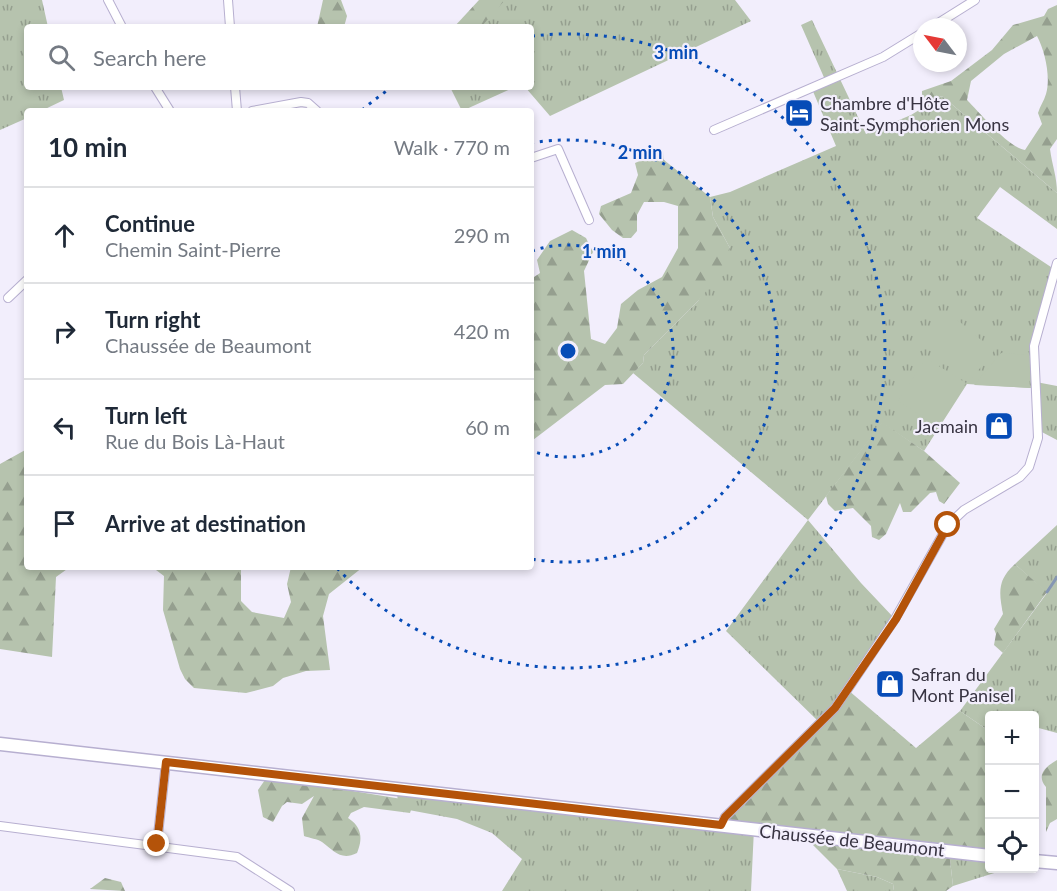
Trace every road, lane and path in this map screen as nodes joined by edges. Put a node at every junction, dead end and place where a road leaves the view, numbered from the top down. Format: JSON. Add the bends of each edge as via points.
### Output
{"nodes":[{"id":1,"x":108,"y":0,"type":"edge"},
{"id":2,"x":228,"y":0,"type":"edge"},
{"id":3,"x":975,"y":0,"type":"edge"},
{"id":4,"x":946,"y":18,"type":"edge"},
{"id":5,"x":120,"y":24,"type":"edge"},
{"id":6,"x":230,"y":24,"type":"edge"},
{"id":7,"x":913,"y":39,"type":"edge"},
{"id":8,"x":157,"y":90,"type":"edge"},
{"id":9,"x":235,"y":90,"type":"edge"},
{"id":10,"x":168,"y":108,"type":"edge"},
{"id":11,"x":237,"y":108,"type":"edge"},
{"id":12,"x":268,"y":108,"type":"edge"},
{"id":13,"x":314,"y":108,"type":"edge"},
{"id":14,"x":714,"y":130,"type":"dead end"},
{"id":15,"x":534,"y":158,"type":"edge"},
{"id":16,"x":589,"y":220,"type":"dead end"},
{"id":17,"x":1057,"y":262,"type":"edge"},
{"id":18,"x":24,"y":283,"type":"edge"},
{"id":19,"x":8,"y":298,"type":"dead end"},
{"id":20,"x":0,"y":744,"type":"edge"},
{"id":21,"x":166,"y":762,"type":"junction"},
{"id":22,"x":721,"y":825,"type":"junction"},
{"id":23,"x":0,"y":826,"type":"edge"},
{"id":24,"x":157,"y":844,"type":"junction"},
{"id":25,"x":985,"y":855,"type":"edge"},
{"id":26,"x":1039,"y":861,"type":"edge"},
{"id":27,"x":1057,"y":863,"type":"edge"},
{"id":28,"x":290,"y":891,"type":"edge"}],
"edges":[{"from":1,"to":5,"type":"street"},
{"from":2,"to":6,"type":"street"},
{"from":3,"to":4,"type":"street"},
{"from":7,"to":14,"type":"street","via":[[883,57]]},
{"from":8,"to":10,"type":"street"},
{"from":9,"to":11,"type":"street"},
{"from":12,"to":13,"type":"street","via":[[301,102]]},
{"from":15,"to":16,"type":"street","via":[[558,149]]},
{"from":17,"to":22,"type":"street","via":[[1034,346],[1038,438],[1029,467],[948,525],[896,619],[842,699]]},
{"from":18,"to":19,"type":"street"},
{"from":20,"to":21,"type":"main road","name":"Chaussée de Beaumont"},
{"from":21,"to":22,"type":"main road","name":"Chaussée de Beaumont"},
{"from":21,"to":24,"type":"street"},
{"from":22,"to":25,"type":"main road","name":"Chaussée de Beaumont"},
{"from":23,"to":24,"type":"street"},
{"from":24,"to":28,"type":"street","via":[[237,857]]},
{"from":26,"to":27,"type":"main road"}]}
